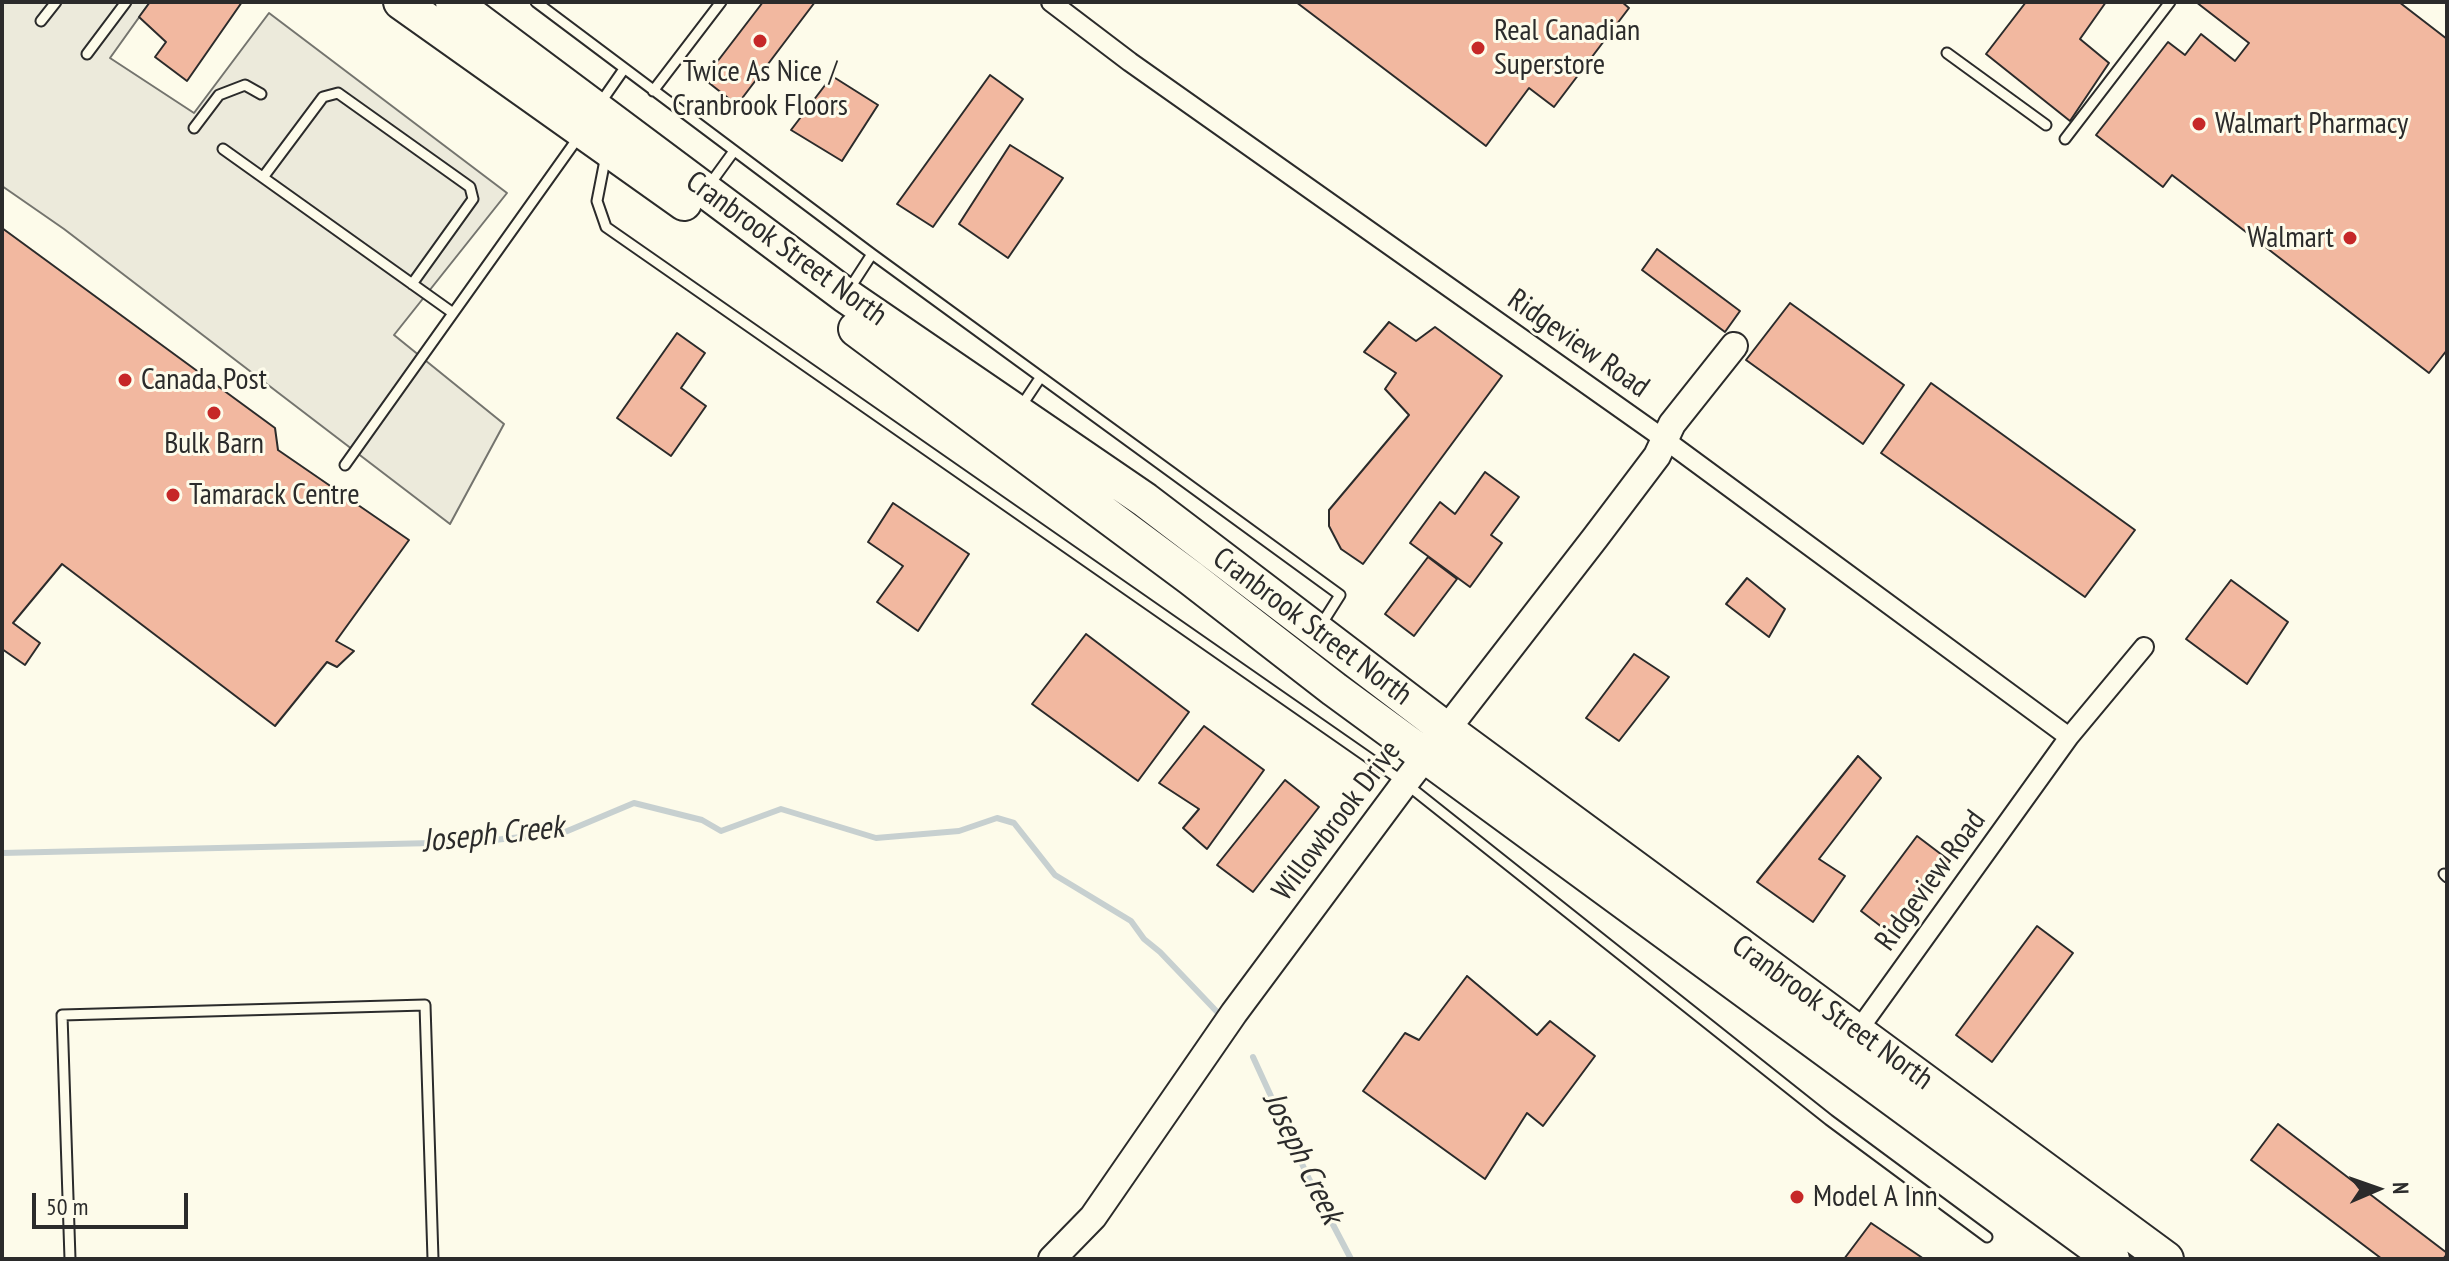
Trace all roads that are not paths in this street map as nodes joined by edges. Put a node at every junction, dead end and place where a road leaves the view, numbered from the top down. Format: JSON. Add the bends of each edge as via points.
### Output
{"nodes":[{"id":1,"x":56,"y":2,"type":"edge"},
{"id":2,"x":126,"y":2,"type":"edge"},
{"id":3,"x":401,"y":2,"type":"edge"},
{"id":4,"x":453,"y":2,"type":"edge"},
{"id":5,"x":721,"y":2,"type":"edge"},
{"id":6,"x":1051,"y":2,"type":"edge"},
{"id":7,"x":2170,"y":2,"type":"edge"},
{"id":8,"x":541,"y":4,"type":"edge"},
{"id":9,"x":41,"y":21,"type":"dead end"},
{"id":10,"x":1947,"y":53,"type":"dead end"},
{"id":11,"x":87,"y":54,"type":"dead end"},
{"id":12,"x":624,"y":69,"type":"junction"},
{"id":13,"x":653,"y":91,"type":"junction"},
{"id":14,"x":261,"y":94,"type":"dead end"},
{"id":15,"x":2046,"y":125,"type":"dead end"},
{"id":16,"x":194,"y":128,"type":"dead end"},
{"id":17,"x":596,"y":129,"type":"junction"},
{"id":18,"x":2065,"y":139,"type":"dead end"},
{"id":19,"x":223,"y":149,"type":"dead end"},
{"id":20,"x":734,"y":151,"type":"junction"},
{"id":21,"x":264,"y":176,"type":"junction"},
{"id":22,"x":706,"y":190,"type":"junction"},
{"id":23,"x":872,"y":254,"type":"junction"},
{"id":24,"x":412,"y":284,"type":"junction"},
{"id":25,"x":845,"y":295,"type":"junction"},
{"id":26,"x":453,"y":313,"type":"junction"},
{"id":27,"x":1734,"y":346,"type":"dead end"},
{"id":28,"x":1040,"y":378,"type":"junction"},
{"id":29,"x":1018,"y":411,"type":"junction"},
{"id":30,"x":1664,"y":439,"type":"junction"},
{"id":31,"x":345,"y":465,"type":"dead end"},
{"id":32,"x":1317,"y":632,"type":"junction"},
{"id":33,"x":2144,"y":647,"type":"dead end"},
{"id":34,"x":2069,"y":737,"type":"junction"},
{"id":35,"x":1436,"y":743,"type":"junction"},
{"id":36,"x":1405,"y":783,"type":"junction"},
{"id":37,"x":1848,"y":1045,"type":"junction"},
{"id":38,"x":1987,"y":1237,"type":"dead end"},
{"id":39,"x":70,"y":1259,"type":"edge"},
{"id":40,"x":433,"y":1259,"type":"edge"},
{"id":41,"x":1052,"y":1259,"type":"edge"},
{"id":42,"x":2112,"y":1259,"type":"edge"},
{"id":43,"x":2166,"y":1259,"type":"edge"}],
"edges":[{"from":1,"to":9,"type":"lane"},
{"from":2,"to":11,"type":"lane"},
{"from":3,"to":17,"type":"highway","name":"Cranbrook Street North"},
{"from":4,"to":17,"type":"highway","name":"Cranbrook Street North"},
{"from":5,"to":13,"type":"lane"},
{"from":6,"to":30,"type":"street","name":"Ridgeview Road"},
{"from":7,"to":18,"type":"lane"},
{"from":8,"to":12,"type":"lane"},
{"from":10,"to":15,"type":"lane"},
{"from":12,"to":13,"type":"lane"},
{"from":12,"to":17,"type":"lane"},
{"from":13,"to":20,"type":"lane"},
{"from":14,"to":16,"type":"lane","via":[[245,85],[219,95]]},
{"from":17,"to":22,"type":"highway","name":"Cranbrook Street North"},
{"from":17,"to":26,"type":"lane"},
{"from":17,"to":35,"type":"highway","name":"Cranbrook Street North","via":[[1334,689]]},
{"from":17,"to":36,"type":"lane","via":[[597,201],[606,227]]},
{"from":19,"to":21,"type":"lane"},
{"from":20,"to":22,"type":"lane"},
{"from":20,"to":23,"type":"lane"},
{"from":21,"to":24,"type":"lane"},
{"from":21,"to":24,"type":"lane","via":[[323,97],[338,93],[470,187],[473,199]]},
{"from":22,"to":25,"type":"highway","name":"Cranbrook Street North"},
{"from":23,"to":25,"type":"lane"},
{"from":23,"to":28,"type":"lane"},
{"from":24,"to":26,"type":"lane"},
{"from":25,"to":29,"type":"highway","name":"Cranbrook Street North"},
{"from":26,"to":31,"type":"lane"},
{"from":27,"to":30,"type":"street","name":"Willowbrook Drive"},
{"from":28,"to":29,"type":"lane"},
{"from":28,"to":32,"type":"lane","via":[[1340,595]]},
{"from":29,"to":32,"type":"highway","name":"Cranbrook Street North"},
{"from":30,"to":34,"type":"street","name":"Ridgeview Road"},
{"from":30,"to":35,"type":"street","name":"Willowbrook Drive","via":[[1657,456]]},
{"from":32,"to":35,"type":"highway","name":"Cranbrook Street North"},
{"from":33,"to":34,"type":"street","name":"Ridgeview Road"},
{"from":34,"to":37,"type":"street","name":"Ridgeview Road"},
{"from":35,"to":36,"type":"street","name":"Willowbrook Drive"},
{"from":35,"to":37,"type":"highway","name":"Cranbrook Street North"},
{"from":36,"to":38,"type":"lane","via":[[1829,1120]]},
{"from":36,"to":41,"type":"street","name":"Willowbrook Drive","via":[[1234,1013],[1093,1217]]},
{"from":37,"to":42,"type":"highway","name":"Cranbrook Street North"},
{"from":37,"to":43,"type":"highway","name":"Cranbrook Street North"},
{"from":39,"to":40,"type":"lane","via":[[62,1015],[425,1005]]}]}
